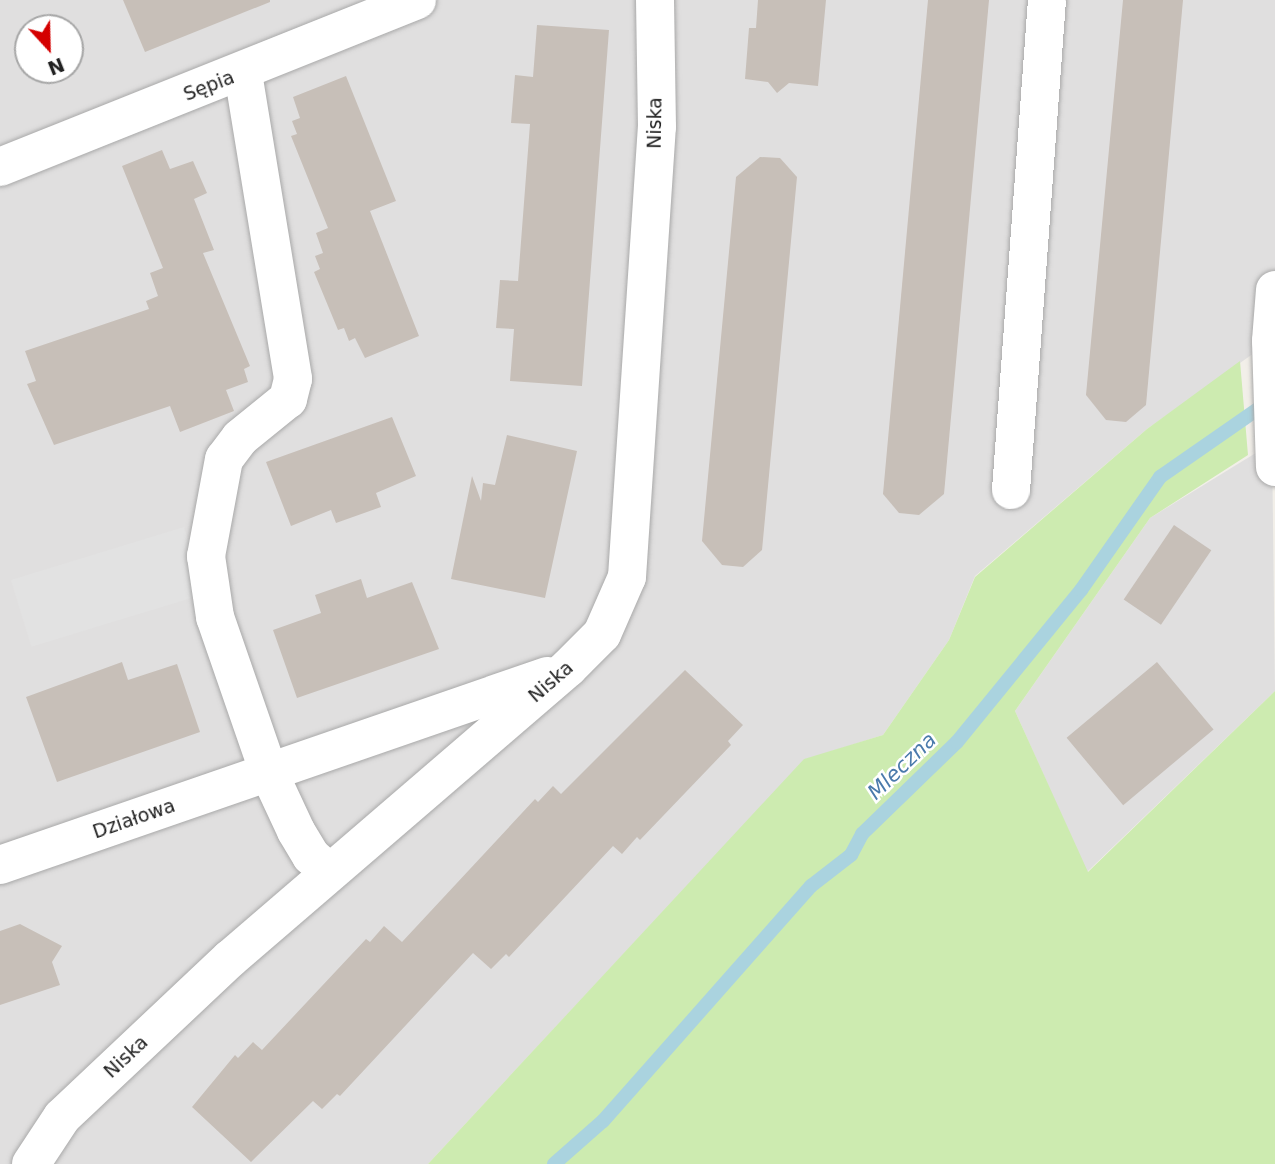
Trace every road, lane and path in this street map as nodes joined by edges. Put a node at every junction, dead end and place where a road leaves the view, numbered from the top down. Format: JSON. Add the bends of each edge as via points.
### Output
{"nodes":[{"id":1,"x":416,"y":0,"type":"edge"},
{"id":2,"x":655,"y":0,"type":"edge"},
{"id":3,"x":1047,"y":0,"type":"edge"},
{"id":4,"x":243,"y":73,"type":"junction"},
{"id":5,"x":0,"y":167,"type":"edge"},
{"id":6,"x":1275,"y":290,"type":"edge"},
{"id":7,"x":1274,"y":455,"type":"edge"},
{"id":8,"x":1011,"y":490,"type":"dead end"},
{"id":9,"x":568,"y":668,"type":"junction"},
{"id":10,"x":269,"y":773,"type":"junction"},
{"id":11,"x":0,"y":865,"type":"edge"},
{"id":12,"x":328,"y":871,"type":"junction"},
{"id":13,"x":31,"y":1164,"type":"edge"}],
"edges":[{"from":1,"to":4,"type":"street","name":"Sępia"},
{"from":2,"to":9,"type":"street","name":"Niska","via":[[657,127],[627,577],[602,634]]},
{"from":3,"to":8,"type":"street"},
{"from":4,"to":5,"type":"street","name":"Sępia"},
{"from":4,"to":10,"type":"street","via":[[293,379],[288,399],[240,438],[224,459],[206,556],[215,617]]},
{"from":6,"to":7,"type":"street","via":[[1271,341]]},
{"from":9,"to":10,"type":"street","name":"Działowa"},
{"from":9,"to":12,"type":"street","name":"Niska"},
{"from":10,"to":11,"type":"street","name":"Działowa"},
{"from":10,"to":12,"type":"street","via":[[311,856]]},
{"from":12,"to":13,"type":"street","name":"Niska","via":[[62,1117]]}]}
